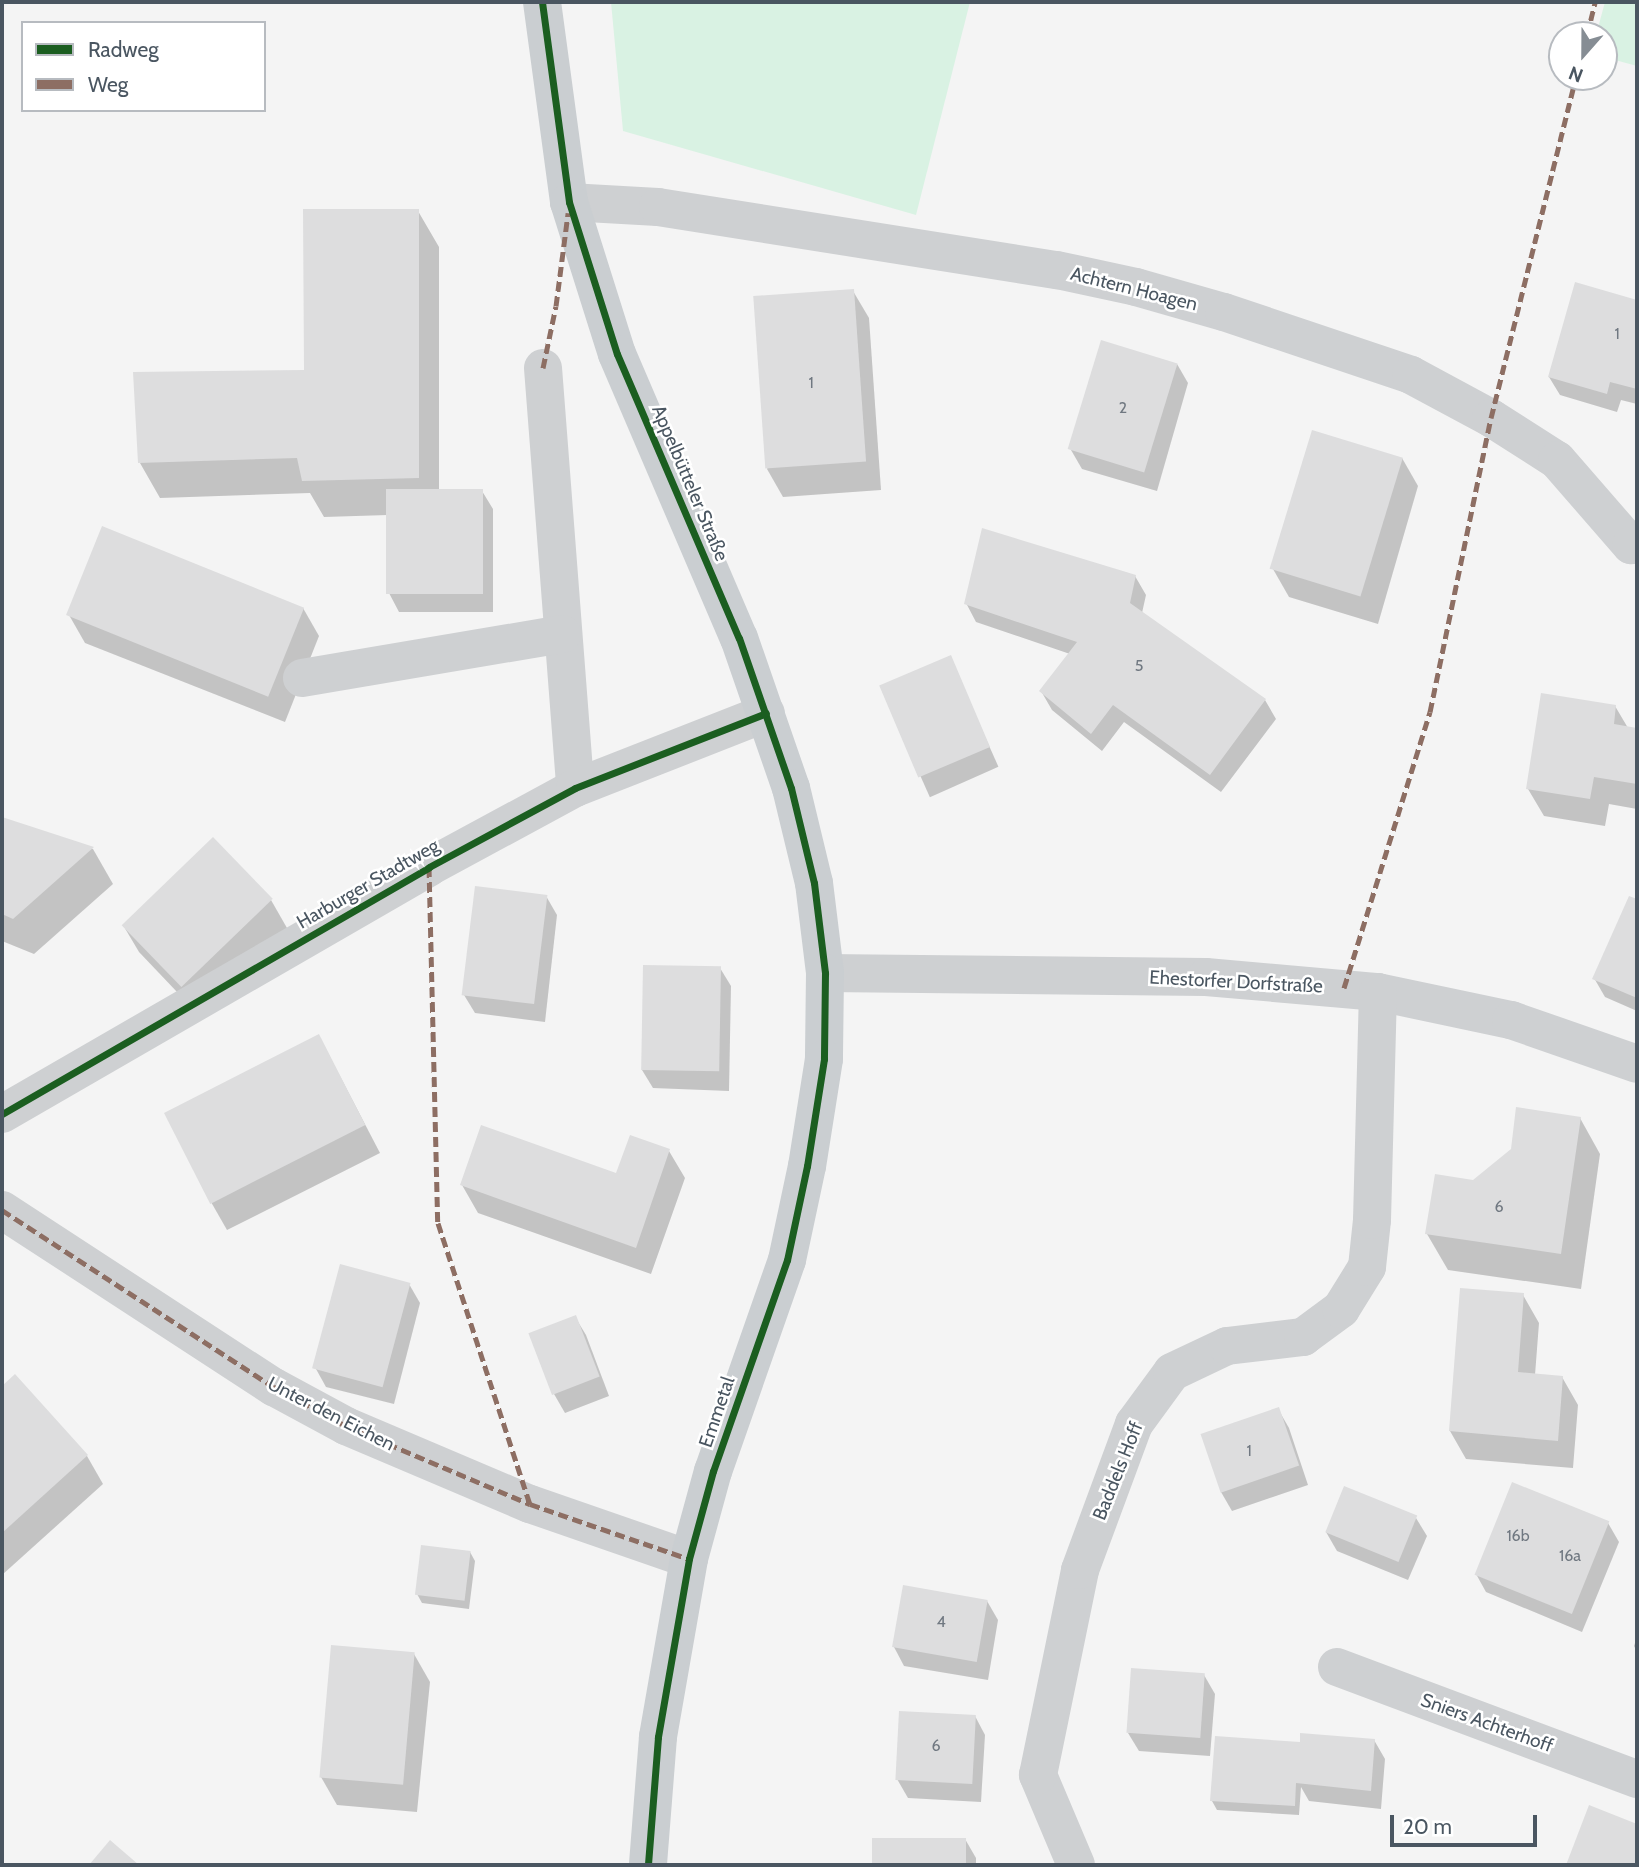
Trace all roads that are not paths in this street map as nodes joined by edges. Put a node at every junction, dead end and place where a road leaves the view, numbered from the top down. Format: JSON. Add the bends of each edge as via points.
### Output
{"nodes":[{"id":1,"x":542,"y":2,"type":"edge"},
{"id":2,"x":569,"y":202,"type":"junction"},
{"id":3,"x":543,"y":368,"type":"dead end"},
{"id":4,"x":1634,"y":544,"type":"edge"},
{"id":5,"x":562,"y":634,"type":"junction"},
{"id":6,"x":302,"y":678,"type":"dead end"},
{"id":7,"x":766,"y":713,"type":"junction"},
{"id":8,"x":575,"y":788,"type":"junction"},
{"id":9,"x":825,"y":973,"type":"junction"},
{"id":10,"x":1378,"y":992,"type":"junction"},
{"id":11,"x":1637,"y":1064,"type":"edge"},
{"id":12,"x":2,"y":1114,"type":"edge"},
{"id":13,"x":2,"y":1210,"type":"edge"},
{"id":14,"x":689,"y":1559,"type":"junction"},
{"id":15,"x":1337,"y":1667,"type":"dead end"},
{"id":16,"x":1637,"y":1779,"type":"edge"},
{"id":17,"x":648,"y":1865,"type":"edge"},
{"id":18,"x":1076,"y":1865,"type":"edge"}],
"edges":[{"from":1,"to":2,"type":"main road","name":"Appelbütteler Straße"},
{"from":2,"to":4,"type":"street","name":"Achtern Hoagen","via":[[658,208],[1056,270],[1224,312],[1410,375],[1491,418],[1557,460]]},
{"from":2,"to":7,"type":"main road","name":"Appelbütteler Straße","via":[[617,354],[739,638]]},
{"from":3,"to":5,"type":"street"},
{"from":5,"to":6,"type":"street"},
{"from":5,"to":8,"type":"street"},
{"from":7,"to":8,"type":"street","name":"Harburger Stadtweg"},
{"from":7,"to":9,"type":"main road","name":"Appelbütteler Straße","via":[[791,788],[814,883]]},
{"from":8,"to":12,"type":"street","name":"Harburger Stadtweg","via":[[429,867]]},
{"from":9,"to":10,"type":"street","name":"Ehestorfer Dorfstraße","via":[[1206,977]]},
{"from":9,"to":14,"type":"main road","name":"Emmetal","via":[[824,1059],[787,1260],[713,1471]]},
{"from":10,"to":11,"type":"street","name":"Ehestorfer Dorfstraße","via":[[1511,1020]]},
{"from":10,"to":18,"type":"street","name":"Baddels Hoff","via":[[1373,1220],[1367,1267],[1341,1309],[1303,1337],[1227,1346],[1172,1372],[1134,1424],[1080,1570],[1038,1775]]},
{"from":13,"to":14,"type":"street","name":"Unter den Eichen","via":[[274,1387],[346,1426],[530,1504]]},
{"from":14,"to":17,"type":"main road","name":"Emmetal","via":[[658,1737]]},
{"from":15,"to":16,"type":"street","name":"Sniers Achterhoff"}]}
